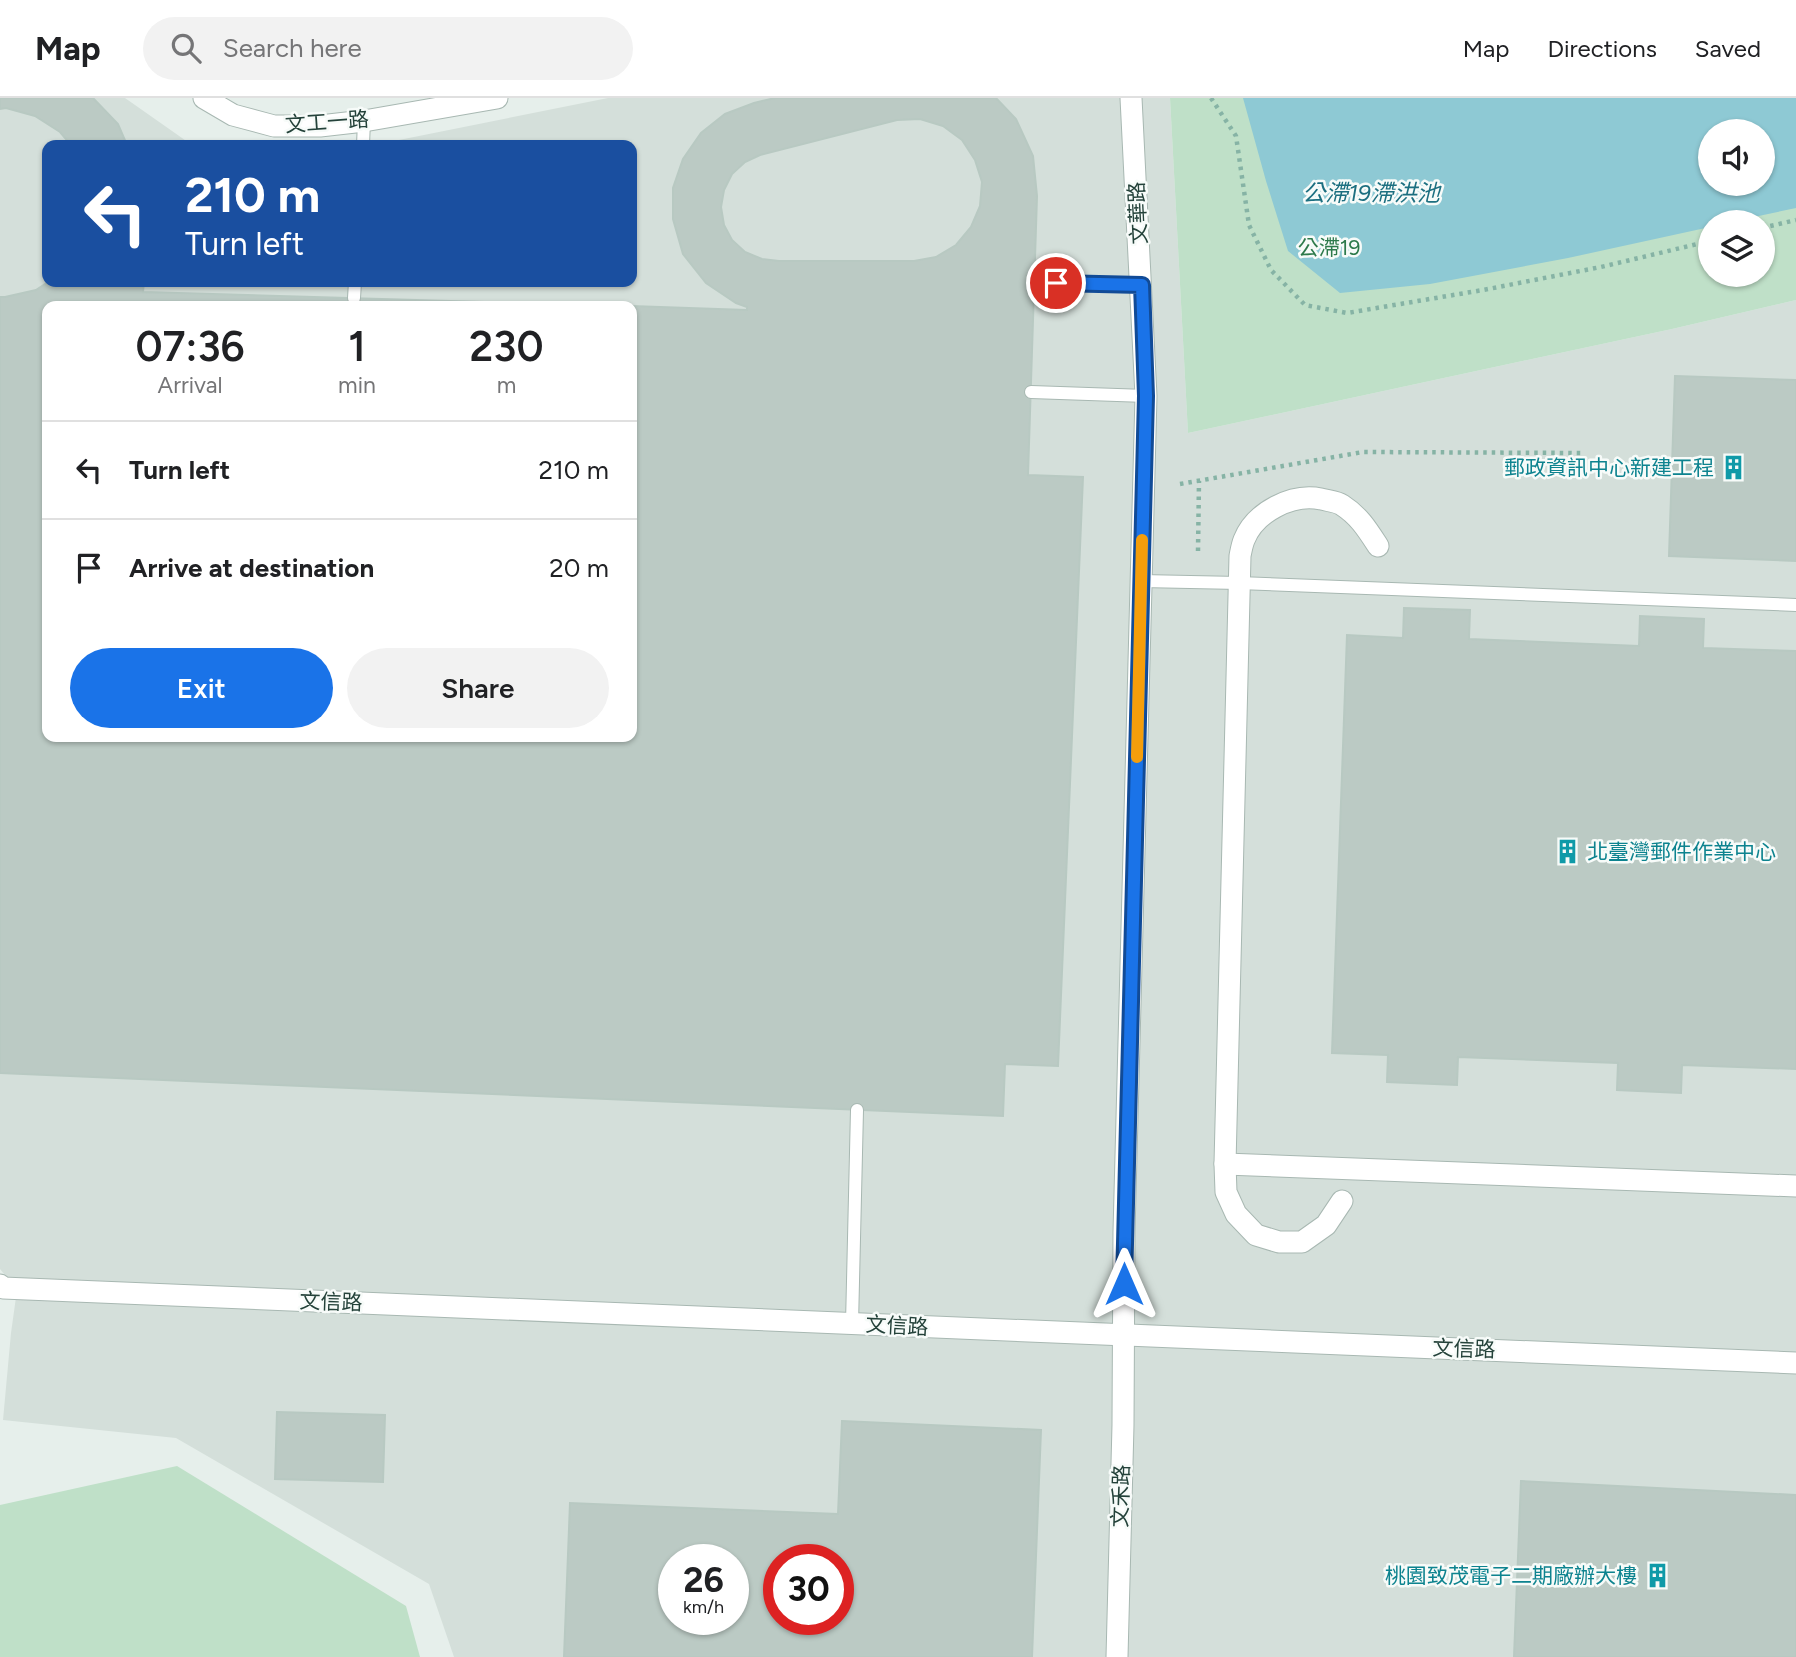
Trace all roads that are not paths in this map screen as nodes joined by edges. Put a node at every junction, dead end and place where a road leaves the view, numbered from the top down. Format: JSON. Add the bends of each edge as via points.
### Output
{"nodes":[{"id":1,"x":204,"y":98,"type":"edge"},
{"id":2,"x":497,"y":98,"type":"edge"},
{"id":3,"x":1132,"y":98,"type":"edge"},
{"id":4,"x":364,"y":121,"type":"junction"},
{"id":5,"x":363,"y":140,"type":"edge"},
{"id":6,"x":1056,"y":283,"type":"dead end"},
{"id":7,"x":1142,"y":285,"type":"junction"},
{"id":8,"x":355,"y":287,"type":"edge"},
{"id":9,"x":354,"y":298,"type":"dead end"},
{"id":10,"x":1031,"y":392,"type":"dead end"},
{"id":11,"x":1146,"y":396,"type":"junction"},
{"id":12,"x":1378,"y":546,"type":"dead end"},
{"id":13,"x":1141,"y":581,"type":"junction"},
{"id":14,"x":1239,"y":583,"type":"junction"},
{"id":15,"x":1796,"y":605,"type":"edge"},
{"id":16,"x":857,"y":1110,"type":"dead end"},
{"id":17,"x":1225,"y":1164,"type":"junction"},
{"id":18,"x":1796,"y":1186,"type":"edge"},
{"id":19,"x":1342,"y":1201,"type":"dead end"},
{"id":20,"x":0,"y":1285,"type":"edge"},
{"id":21,"x":852,"y":1324,"type":"junction"},
{"id":22,"x":1124,"y":1335,"type":"junction"},
{"id":23,"x":1796,"y":1363,"type":"edge"},
{"id":24,"x":1117,"y":1657,"type":"edge"}],
"edges":[{"from":1,"to":4,"type":"street","name":"文工一路","via":[[233,115],[274,126]]},
{"from":2,"to":4,"type":"street","name":"文工一路"},
{"from":3,"to":7,"type":"street","name":"文華路"},
{"from":4,"to":5,"type":"lane"},
{"from":6,"to":7,"type":"lane"},
{"from":7,"to":11,"type":"street","name":"文華路"},
{"from":8,"to":9,"type":"lane"},
{"from":10,"to":11,"type":"lane"},
{"from":11,"to":13,"type":"street","name":"文華路"},
{"from":12,"to":14,"type":"street","via":[[1363,522],[1339,503],[1290,500],[1269,510],[1244,538]]},
{"from":13,"to":14,"type":"lane"},
{"from":13,"to":22,"type":"street","name":"文華路"},
{"from":14,"to":15,"type":"lane"},
{"from":14,"to":17,"type":"street"},
{"from":16,"to":21,"type":"lane"},
{"from":17,"to":18,"type":"street"},
{"from":17,"to":19,"type":"street","via":[[1226,1192],[1236,1214],[1256,1235],[1302,1242],[1326,1225]]},
{"from":20,"to":21,"type":"street","name":"文信路"},
{"from":21,"to":22,"type":"street","name":"文信路"},
{"from":22,"to":23,"type":"street","name":"文信路"},
{"from":22,"to":24,"type":"street","name":"文禾路"}]}
